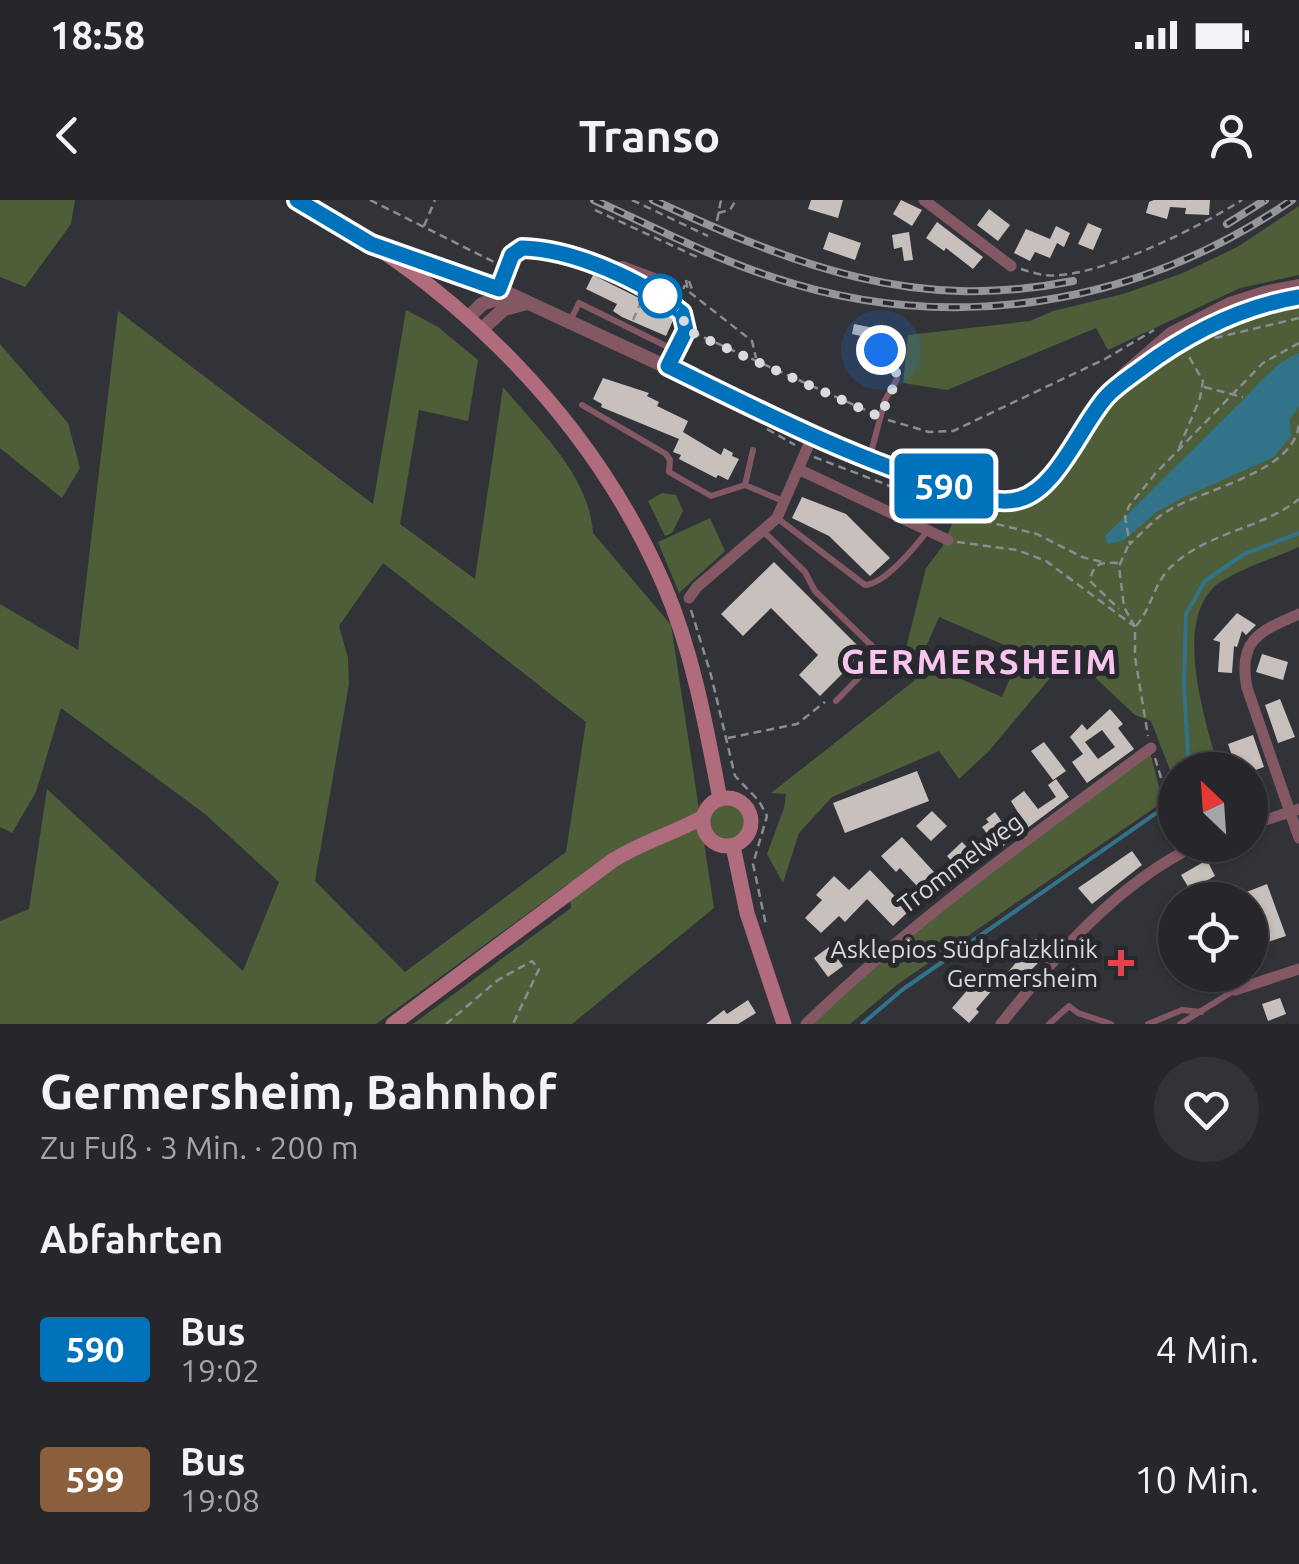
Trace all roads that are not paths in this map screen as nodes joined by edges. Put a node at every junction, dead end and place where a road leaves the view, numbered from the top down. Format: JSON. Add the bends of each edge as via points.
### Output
{"nodes":[{"id":1,"x":297,"y":200,"type":"edge"},
{"id":2,"x":924,"y":200,"type":"edge"},
{"id":3,"x":371,"y":244,"type":"junction"},
{"id":4,"x":1011,"y":266,"type":"road end"},
{"id":5,"x":604,"y":268,"type":"junction"},
{"id":6,"x":1299,"y":286,"type":"edge"},
{"id":7,"x":503,"y":292,"type":"junction"},
{"id":8,"x":662,"y":297,"type":"junction"},
{"id":9,"x":1299,"y":297,"type":"edge"},
{"id":10,"x":528,"y":302,"type":"junction"},
{"id":11,"x":468,"y":318,"type":"junction"},
{"id":12,"x":570,"y":322,"type":"junction"},
{"id":13,"x":482,"y":329,"type":"junction"},
{"id":14,"x":1175,"y":339,"type":"junction"},
{"id":15,"x":678,"y":349,"type":"junction"},
{"id":16,"x":881,"y":350,"type":"dead end"},
{"id":17,"x":668,"y":366,"type":"junction"},
{"id":18,"x":582,"y":406,"type":"dead end"},
{"id":19,"x":809,"y":444,"type":"junction"},
{"id":20,"x":753,"y":450,"type":"dead end"},
{"id":21,"x":869,"y":461,"type":"junction"},
{"id":22,"x":798,"y":469,"type":"junction"},
{"id":23,"x":745,"y":485,"type":"junction"},
{"id":24,"x":784,"y":502,"type":"junction"},
{"id":25,"x":777,"y":518,"type":"junction"},
{"id":26,"x":928,"y":529,"type":"junction"},
{"id":27,"x":764,"y":532,"type":"junction"},
{"id":28,"x":948,"y":540,"type":"road end"},
{"id":29,"x":689,"y":598,"type":"road end"},
{"id":30,"x":1299,"y":614,"type":"edge"},
{"id":31,"x":836,"y":701,"type":"road end"},
{"id":32,"x":1151,"y":748,"type":"road end"},
{"id":33,"x":720,"y":798,"type":"junction"},
{"id":34,"x":1295,"y":810,"type":"edge"},
{"id":35,"x":703,"y":818,"type":"junction"},
{"id":36,"x":1268,"y":820,"type":"edge"},
{"id":37,"x":674,"y":834,"type":"junction"},
{"id":38,"x":1299,"y":838,"type":"edge"},
{"id":39,"x":711,"y":842,"type":"junction"},
{"id":40,"x":732,"y":846,"type":"junction"},
{"id":41,"x":1163,"y":862,"type":"edge"},
{"id":42,"x":1299,"y":968,"type":"edge"},
{"id":43,"x":1268,"y":978,"type":"edge"},
{"id":44,"x":1231,"y":992,"type":"edge"},
{"id":45,"x":1078,"y":1013,"type":"junction"},
{"id":46,"x":1202,"y":1013,"type":"junction"},
{"id":47,"x":783,"y":1022,"type":"edge"},
{"id":48,"x":393,"y":1024,"type":"edge"},
{"id":49,"x":806,"y":1024,"type":"edge"},
{"id":50,"x":1000,"y":1024,"type":"edge"},
{"id":51,"x":1050,"y":1024,"type":"edge"},
{"id":52,"x":1091,"y":1024,"type":"edge"},
{"id":53,"x":1111,"y":1024,"type":"edge"},
{"id":54,"x":1148,"y":1024,"type":"edge"},
{"id":55,"x":1180,"y":1024,"type":"edge"},
{"id":56,"x":1198,"y":1024,"type":"edge"}],
"edges":[{"from":1,"to":3,"type":"main road"},
{"from":2,"to":4,"type":"street"},
{"from":3,"to":7,"type":"street"},
{"from":3,"to":11,"type":"main road"},
{"from":5,"to":7,"type":"lane","via":[[528,247],[512,255]]},
{"from":5,"to":8,"type":"lane"},
{"from":5,"to":8,"type":"lane","via":[[623,264],[655,276]]},
{"from":6,"to":14,"type":"street","via":[[1230,304]]},
{"from":7,"to":10,"type":"street"},
{"from":7,"to":11,"type":"street"},
{"from":8,"to":15,"type":"lane","via":[[686,318]]},
{"from":9,"to":14,"type":"street"},
{"from":10,"to":12,"type":"street"},
{"from":10,"to":13,"type":"street","via":[[504,309]]},
{"from":11,"to":13,"type":"main road"},
{"from":12,"to":15,"type":"lane","via":[[579,303]]},
{"from":12,"to":17,"type":"street"},
{"from":13,"to":33,"type":"main road","via":[[573,430],[641,537],[700,691]]},
{"from":14,"to":21,"type":"street","via":[[1110,393],[1049,480],[1021,499],[988,499]]},
{"from":15,"to":17,"type":"lane"},
{"from":16,"to":21,"type":"lane","via":[[894,358],[897,379]]},
{"from":17,"to":19,"type":"street"},
{"from":18,"to":23,"type":"lane","via":[[666,454],[669,472],[711,496]]},
{"from":19,"to":21,"type":"street"},
{"from":19,"to":22,"type":"street"},
{"from":20,"to":23,"type":"lane"},
{"from":22,"to":24,"type":"street"},
{"from":22,"to":26,"type":"street"},
{"from":23,"to":24,"type":"lane"},
{"from":24,"to":25,"type":"street"},
{"from":25,"to":26,"type":"lane","via":[[865,585],[914,549]]},
{"from":25,"to":27,"type":"street"},
{"from":26,"to":28,"type":"street"},
{"from":27,"to":29,"type":"street"},
{"from":27,"to":31,"type":"lane","via":[[874,648],[875,661]]},
{"from":30,"to":34,"type":"street","via":[[1254,639],[1244,669]]},
{"from":32,"to":49,"type":"street","name":"Trommelweg","via":[[935,908]]},
{"from":33,"to":35,"type":"main road"},
{"from":33,"to":40,"type":"main road","via":[[742,803],[750,816],[750,831]]},
{"from":34,"to":36,"type":"street"},
{"from":34,"to":38,"type":"street"},
{"from":35,"to":37,"type":"main road"},
{"from":35,"to":39,"type":"main road"},
{"from":37,"to":39,"type":"main road"},
{"from":37,"to":48,"type":"main road","via":[[612,860]]},
{"from":39,"to":40,"type":"main road"},
{"from":40,"to":47,"type":"main road"},
{"from":41,"to":50,"type":"street","via":[[1050,964]]},
{"from":42,"to":43,"type":"street"},
{"from":44,"to":46,"type":"lane"},
{"from":45,"to":51,"type":"lane","via":[[1066,1007]]},
{"from":45,"to":52,"type":"lane"},
{"from":45,"to":53,"type":"lane"},
{"from":46,"to":54,"type":"lane","via":[[1182,1010]]},
{"from":46,"to":55,"type":"lane"},
{"from":46,"to":56,"type":"lane"}]}
